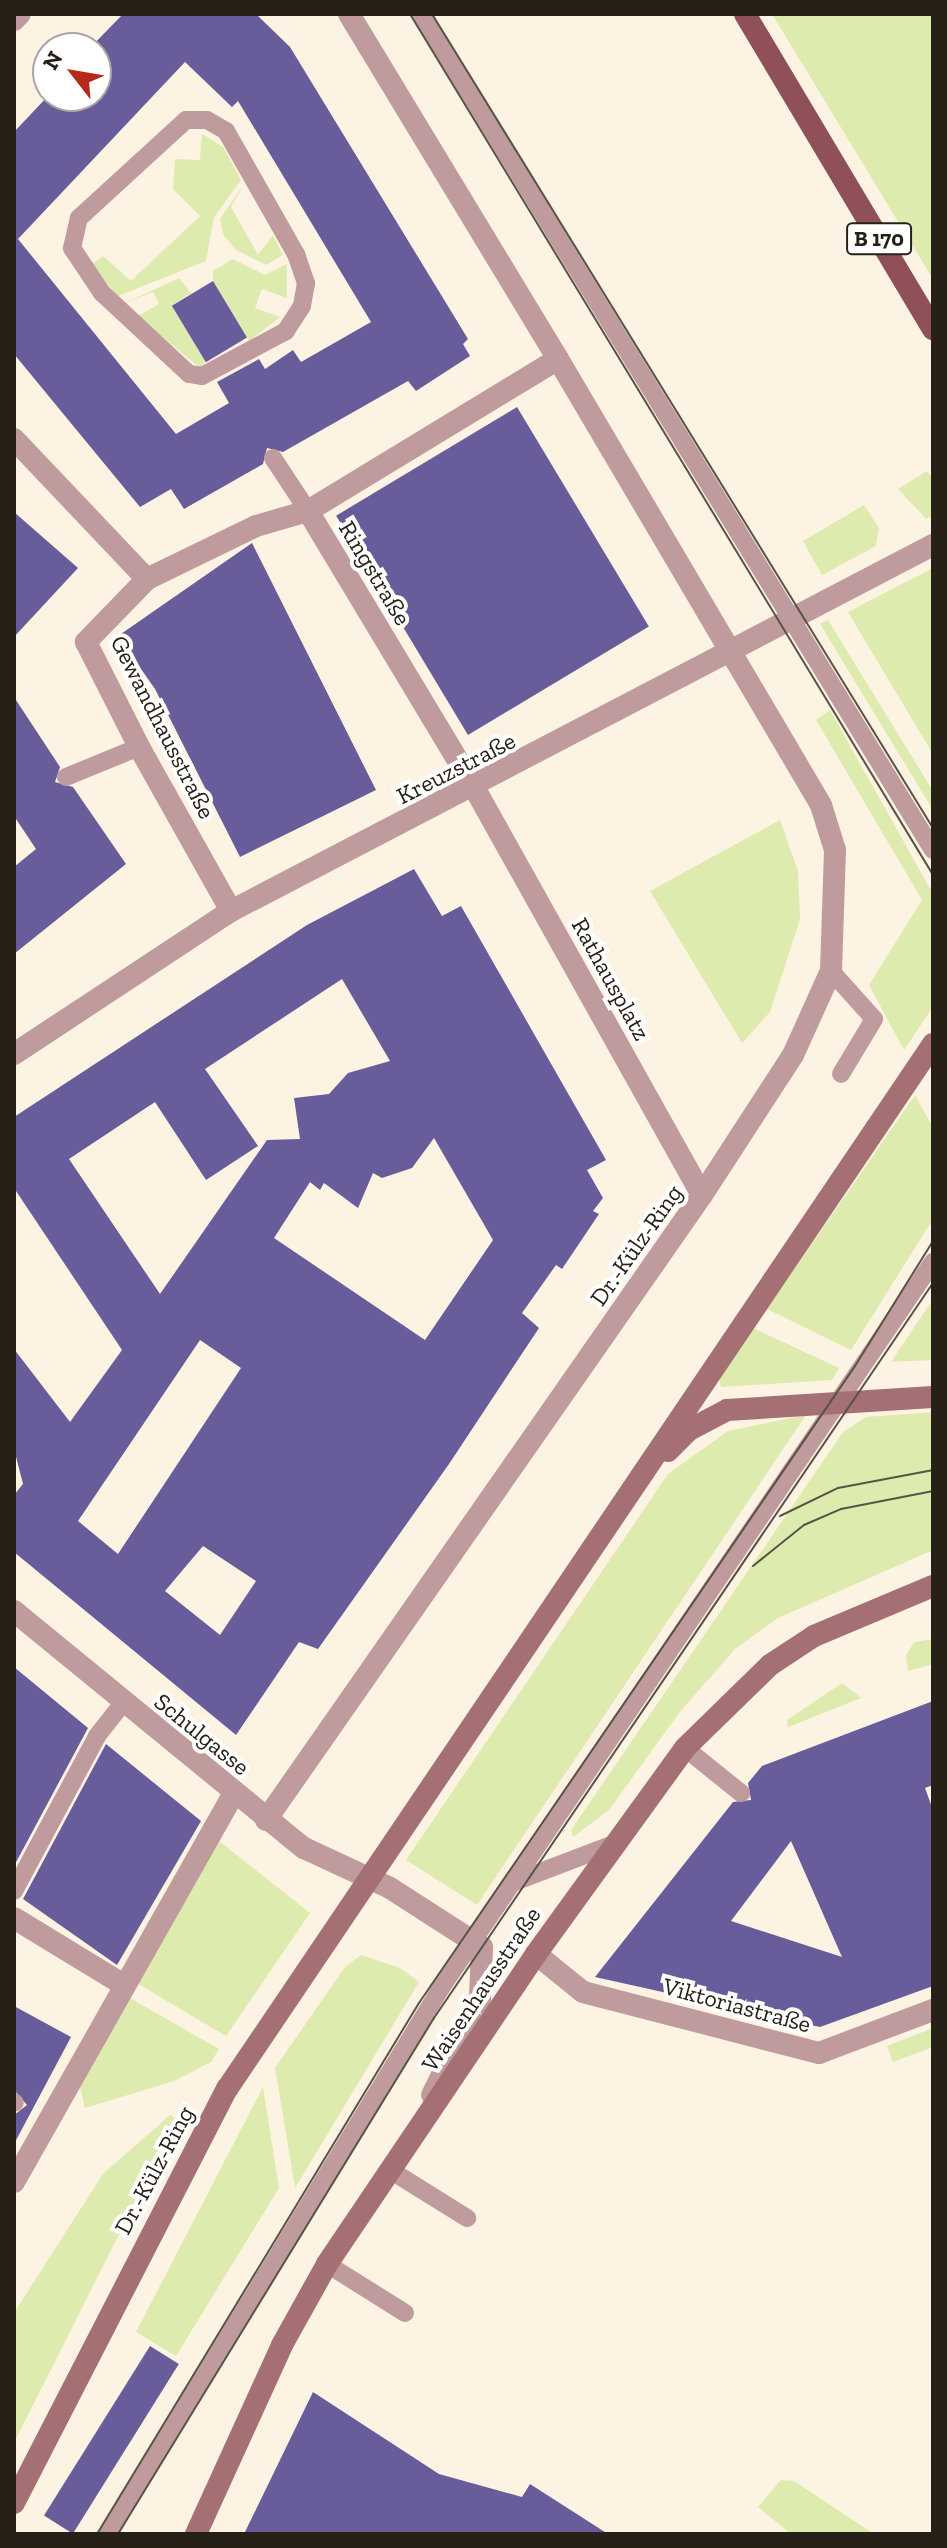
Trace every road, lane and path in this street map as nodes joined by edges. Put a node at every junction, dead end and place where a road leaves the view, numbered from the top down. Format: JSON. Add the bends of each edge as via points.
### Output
{"nodes":[{"id":1,"x":20,"y":14,"type":"edge"},
{"id":2,"x":349,"y":14,"type":"edge"},
{"id":3,"x":421,"y":14,"type":"edge"},
{"id":4,"x":745,"y":14,"type":"edge"},
{"id":5,"x":14,"y":20,"type":"edge"},
{"id":6,"x":80,"y":255,"type":"joint"},
{"id":7,"x":933,"y":329,"type":"edge"},
{"id":8,"x":558,"y":359,"type":"junction"},
{"id":9,"x":14,"y":439,"type":"edge"},
{"id":10,"x":273,"y":458,"type":"dead end"},
{"id":11,"x":308,"y":511,"type":"junction"},
{"id":12,"x":933,"y":545,"type":"edge"},
{"id":13,"x":147,"y":579,"type":"junction"},
{"id":14,"x":794,"y":619,"type":"junction"},
{"id":15,"x":730,"y":653,"type":"junction"},
{"id":16,"x":139,"y":747,"type":"junction"},
{"id":17,"x":66,"y":777,"type":"dead end"},
{"id":18,"x":475,"y":789,"type":"junction"},
{"id":19,"x":933,"y":850,"type":"edge"},
{"id":20,"x":231,"y":911,"type":"junction"},
{"id":21,"x":831,"y":971,"type":"junction"},
{"id":22,"x":933,"y":1044,"type":"edge"},
{"id":23,"x":14,"y":1054,"type":"edge"},
{"id":24,"x":841,"y":1074,"type":"dead end"},
{"id":25,"x":702,"y":1195,"type":"junction"},
{"id":26,"x":933,"y":1262,"type":"edge"},
{"id":27,"x":933,"y":1397,"type":"edge"},
{"id":28,"x":843,"y":1400,"type":"junction"},
{"id":29,"x":635,"y":1484,"type":"junction"},
{"id":30,"x":933,"y":1586,"type":"edge"},
{"id":31,"x":933,"y":1597,"type":"edge"},
{"id":32,"x":895,"y":1598,"type":"junction"},
{"id":33,"x":14,"y":1611,"type":"edge"},
{"id":34,"x":123,"y":1703,"type":"junction"},
{"id":35,"x":685,"y":1748,"type":"junction"},
{"id":36,"x":234,"y":1793,"type":"junction"},
{"id":37,"x":741,"y":1793,"type":"dead end"},
{"id":38,"x":266,"y":1820,"type":"junction"},
{"id":39,"x":614,"y":1844,"type":"junction"},
{"id":40,"x":369,"y":1879,"type":"junction"},
{"id":41,"x":514,"y":1882,"type":"junction"},
{"id":42,"x":14,"y":1891,"type":"edge"},
{"id":43,"x":14,"y":1918,"type":"edge"},
{"id":44,"x":474,"y":1939,"type":"junction"},
{"id":45,"x":536,"y":1954,"type":"junction"},
{"id":46,"x":122,"y":1984,"type":"junction"},
{"id":47,"x":933,"y":2010,"type":"edge"},
{"id":48,"x":405,"y":2147,"type":"junction"},
{"id":49,"x":390,"y":2170,"type":"junction"},
{"id":50,"x":14,"y":2182,"type":"edge"},
{"id":51,"x":467,"y":2218,"type":"dead end"},
{"id":52,"x":327,"y":2264,"type":"junction"},
{"id":53,"x":405,"y":2313,"type":"dead end"},
{"id":54,"x":14,"y":2503,"type":"edge"},
{"id":55,"x":108,"y":2534,"type":"edge"},
{"id":56,"x":196,"y":2534,"type":"edge"}],
"edges":[{"from":1,"to":5,"type":"street"},
{"from":2,"to":8,"type":"street"},
{"from":3,"to":14,"type":"lane"},
{"from":4,"to":7,"type":"main road","number":"B 170"},
{"from":6,"to":6,"type":"lane","via":[[102,293],[189,374],[202,376],[286,331],[302,306],[306,283],[296,254],[226,131],[207,120],[186,120],[170,129],[110,184],[79,218],[73,237]]},
{"from":8,"to":11,"type":"street","name":"Ringstraße"},
{"from":8,"to":15,"type":"street"},
{"from":9,"to":13,"type":"street"},
{"from":10,"to":11,"type":"lane"},
{"from":11,"to":13,"type":"street","name":"Gewandhausstraße","via":[[256,526]]},
{"from":11,"to":18,"type":"street","name":"Ringstraße"},
{"from":12,"to":14,"type":"street","name":"Kreuzstraße"},
{"from":13,"to":16,"type":"street","name":"Gewandhausstraße","via":[[86,642]]},
{"from":14,"to":15,"type":"street","name":"Kreuzstraße"},
{"from":14,"to":19,"type":"lane"},
{"from":15,"to":18,"type":"street","name":"Kreuzstraße"},
{"from":15,"to":21,"type":"street","name":"Dr.-Külz-Ring","via":[[821,805],[835,850]]},
{"from":16,"to":17,"type":"lane"},
{"from":16,"to":20,"type":"street","name":"Gewandhausstraße"},
{"from":18,"to":20,"type":"street","name":"Kreuzstraße"},
{"from":18,"to":25,"type":"street","name":"Rathausplatz"},
{"from":20,"to":23,"type":"street","name":"Kreuzstraße"},
{"from":21,"to":24,"type":"lane","via":[[874,1019]]},
{"from":21,"to":25,"type":"street","name":"Dr.-Külz-Ring","via":[[793,1055]]},
{"from":22,"to":29,"type":"main road","name":"Dr.-Külz-Ring"},
{"from":25,"to":38,"type":"street","name":"Dr.-Külz-Ring"},
{"from":26,"to":28,"type":"lane"},
{"from":27,"to":28,"type":"main road","name":"Dr.-Külz-Ring"},
{"from":28,"to":29,"type":"main road","name":"Dr.-Külz-Ring","via":[[727,1410],[689,1430]]},
{"from":28,"to":41,"type":"lane"},
{"from":29,"to":40,"type":"main road","name":"Dr.-Külz-Ring"},
{"from":30,"to":32,"type":"main road","name":"Waisenhausstraße"},
{"from":31,"to":32,"type":"lane"},
{"from":32,"to":35,"type":"main road","name":"Waisenhausstraße","via":[[814,1636],[770,1665]]},
{"from":33,"to":34,"type":"street","name":"Schulgasse"},
{"from":34,"to":36,"type":"street","name":"Schulgasse"},
{"from":34,"to":42,"type":"lane","via":[[97,1736]]},
{"from":35,"to":37,"type":"lane"},
{"from":35,"to":39,"type":"main road","name":"Waisenhausstraße"},
{"from":36,"to":38,"type":"street","name":"Schulgasse"},
{"from":36,"to":46,"type":"street"},
{"from":38,"to":40,"type":"street","name":"Schulgasse","via":[[304,1848]]},
{"from":39,"to":41,"type":"lane"},
{"from":39,"to":45,"type":"main road","name":"Waisenhausstraße"},
{"from":40,"to":44,"type":"street"},
{"from":40,"to":54,"type":"main road","name":"Dr.-Külz-Ring","via":[[200,2136]]},
{"from":41,"to":44,"type":"lane"},
{"from":43,"to":46,"type":"street"},
{"from":44,"to":48,"type":"street","via":[[482,1947],[485,1973],[480,1998]]},
{"from":44,"to":55,"type":"lane"},
{"from":45,"to":47,"type":"street","name":"Viktoriastraße","via":[[583,1992],[819,2053]]},
{"from":45,"to":48,"type":"main road","name":"Waisenhausstraße"},
{"from":46,"to":50,"type":"street"},
{"from":48,"to":49,"type":"main road","name":"Waisenhausstraße"},
{"from":49,"to":51,"type":"lane"},
{"from":49,"to":52,"type":"main road","name":"Waisenhausstraße"},
{"from":52,"to":53,"type":"lane"},
{"from":52,"to":56,"type":"main road","name":"Waisenhausstraße","via":[[282,2345]]}]}
